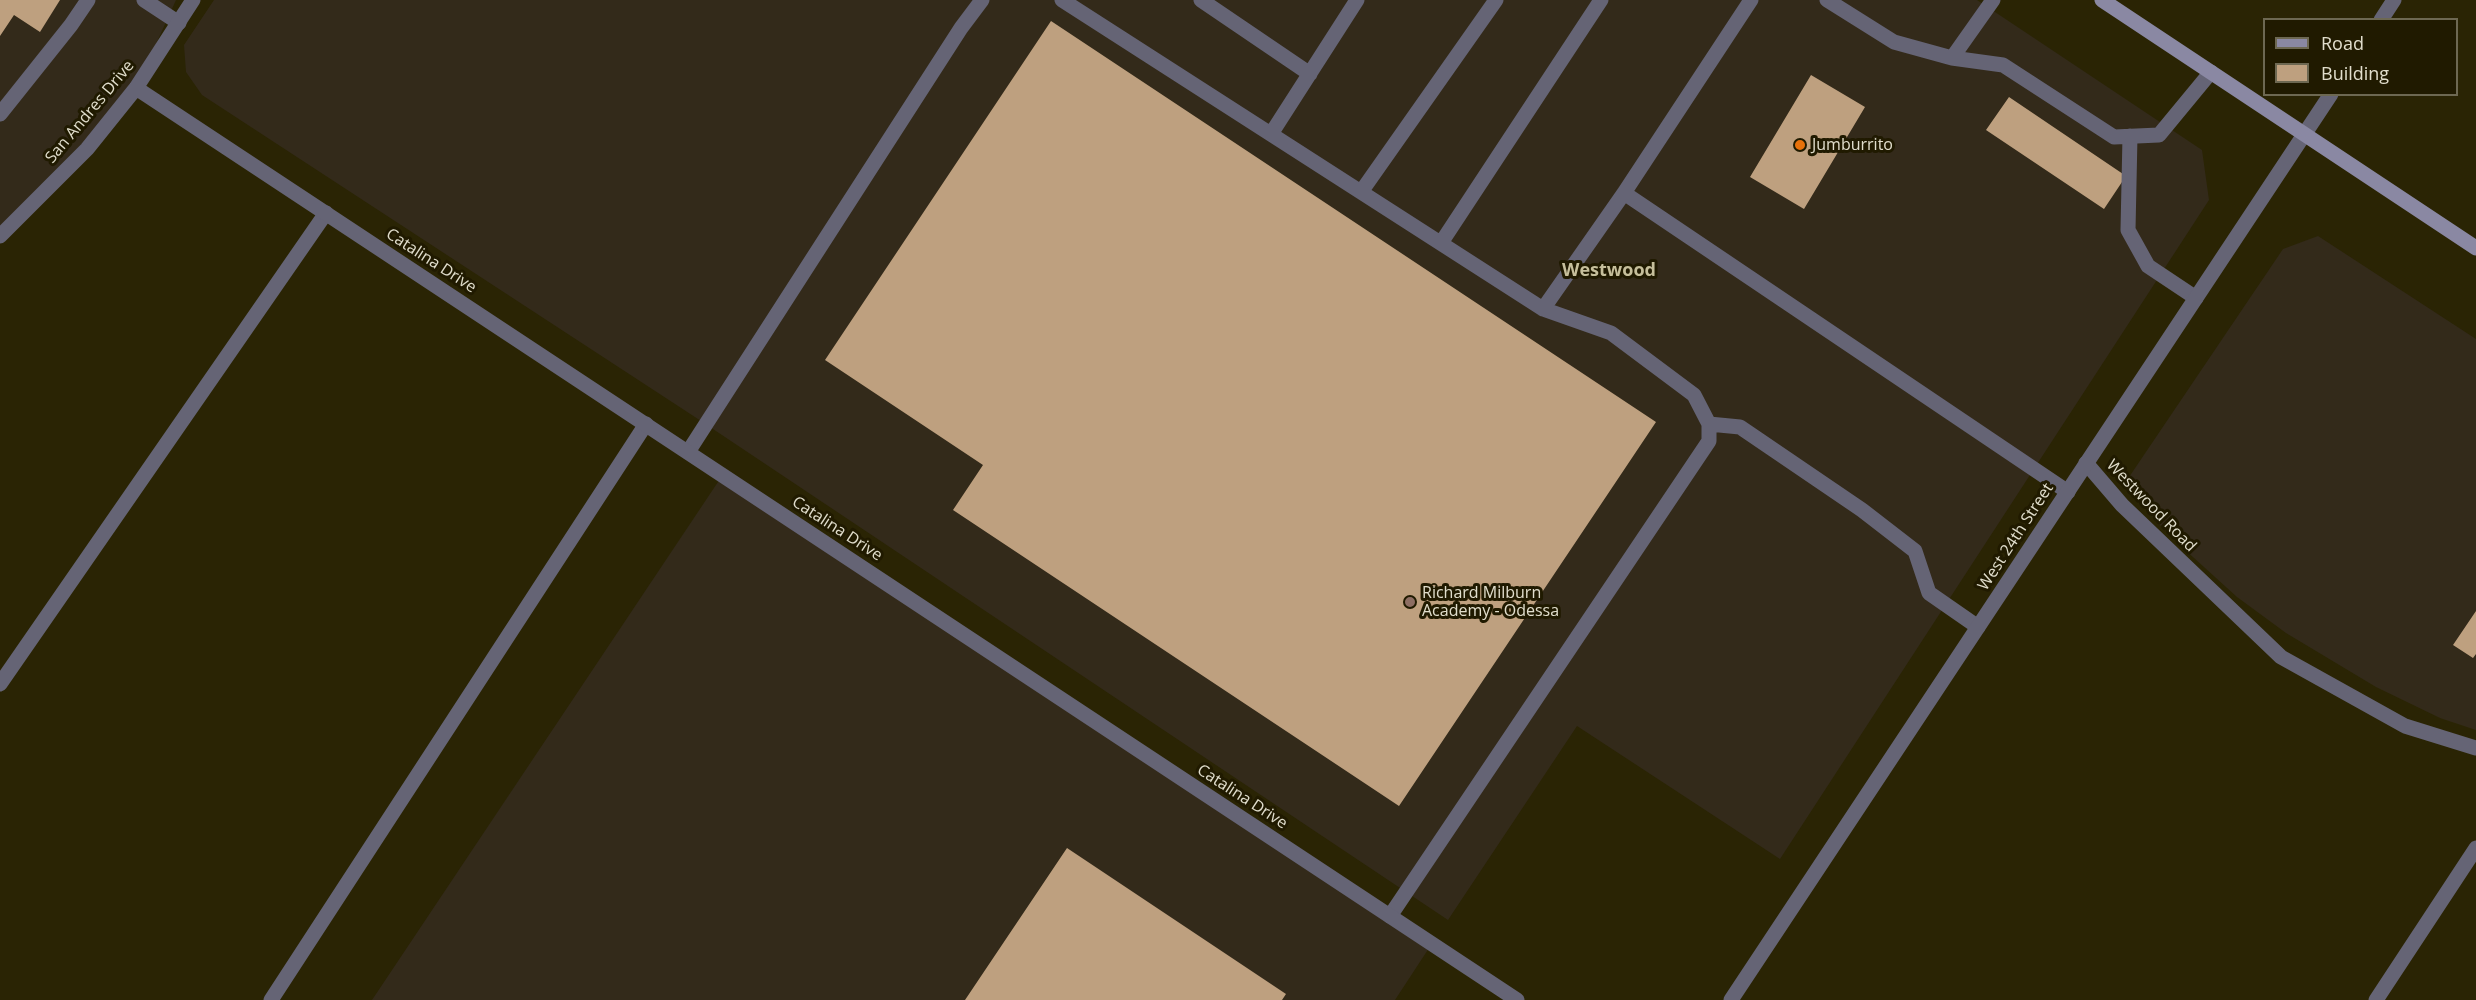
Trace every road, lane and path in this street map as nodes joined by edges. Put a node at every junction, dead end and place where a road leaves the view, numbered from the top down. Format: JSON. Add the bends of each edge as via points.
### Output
{"nodes":[{"id":1,"x":88,"y":0,"type":"edge"},
{"id":2,"x":144,"y":0,"type":"edge"},
{"id":3,"x":194,"y":0,"type":"edge"},
{"id":4,"x":982,"y":0,"type":"edge"},
{"id":5,"x":1201,"y":0,"type":"edge"},
{"id":6,"x":1496,"y":0,"type":"edge"},
{"id":7,"x":1601,"y":0,"type":"edge"},
{"id":8,"x":1751,"y":0,"type":"edge"},
{"id":9,"x":1827,"y":0,"type":"edge"},
{"id":10,"x":1993,"y":0,"type":"edge"},
{"id":11,"x":2102,"y":0,"type":"edge"},
{"id":12,"x":2394,"y":0,"type":"edge"},
{"id":13,"x":1350,"y":2,"type":"edge"},
{"id":14,"x":1072,"y":3,"type":"edge"},
{"id":15,"x":2382,"y":18,"type":"edge"},
{"id":16,"x":179,"y":22,"type":"junction"},
{"id":17,"x":1952,"y":58,"type":"junction"},
{"id":18,"x":2211,"y":72,"type":"junction"},
{"id":19,"x":1310,"y":74,"type":"junction"},
{"id":20,"x":136,"y":88,"type":"junction"},
{"id":21,"x":2330,"y":96,"type":"edge"},
{"id":22,"x":0,"y":114,"type":"edge"},
{"id":23,"x":1272,"y":134,"type":"junction"},
{"id":24,"x":2304,"y":134,"type":"junction"},
{"id":25,"x":2130,"y":136,"type":"junction"},
{"id":26,"x":1361,"y":192,"type":"junction"},
{"id":27,"x":1624,"y":193,"type":"junction"},
{"id":28,"x":326,"y":213,"type":"junction"},
{"id":29,"x":0,"y":236,"type":"edge"},
{"id":30,"x":1441,"y":243,"type":"junction"},
{"id":31,"x":2476,"y":248,"type":"edge"},
{"id":32,"x":2196,"y":298,"type":"junction"},
{"id":33,"x":1543,"y":309,"type":"junction"},
{"id":34,"x":646,"y":424,"type":"junction"},
{"id":35,"x":1709,"y":424,"type":"junction"},
{"id":36,"x":688,"y":452,"type":"junction"},
{"id":37,"x":2086,"y":463,"type":"junction"},
{"id":38,"x":2068,"y":492,"type":"junction"},
{"id":39,"x":1978,"y":627,"type":"junction"},
{"id":40,"x":0,"y":684,"type":"edge"},
{"id":41,"x":2476,"y":748,"type":"edge"},
{"id":42,"x":2476,"y":848,"type":"edge"},
{"id":43,"x":1390,"y":916,"type":"junction"},
{"id":44,"x":271,"y":1000,"type":"edge"},
{"id":45,"x":1517,"y":1000,"type":"edge"},
{"id":46,"x":1731,"y":1000,"type":"edge"},
{"id":47,"x":2376,"y":1000,"type":"edge"}],
"edges":[{"from":1,"to":22,"type":"street"},
{"from":2,"to":16,"type":"street"},
{"from":3,"to":16,"type":"street","name":"San Andres Drive"},
{"from":4,"to":36,"type":"street"},
{"from":5,"to":19,"type":"street"},
{"from":6,"to":26,"type":"street"},
{"from":7,"to":30,"type":"street"},
{"from":8,"to":27,"type":"street"},
{"from":9,"to":17,"type":"street","via":[[1894,42]]},
{"from":10,"to":17,"type":"street"},
{"from":11,"to":18,"type":"main road"},
{"from":12,"to":15,"type":"street"},
{"from":13,"to":19,"type":"street"},
{"from":14,"to":23,"type":"street"},
{"from":16,"to":20,"type":"street","name":"San Andres Drive"},
{"from":17,"to":25,"type":"street","via":[[2002,65],[2114,137]]},
{"from":18,"to":24,"type":"main road"},
{"from":18,"to":25,"type":"street","via":[[2159,135]]},
{"from":19,"to":23,"type":"street"},
{"from":20,"to":28,"type":"street","name":"Catalina Drive"},
{"from":20,"to":29,"type":"street","name":"San Andres Drive","via":[[87,148]]},
{"from":21,"to":24,"type":"street","name":"West 24th Street"},
{"from":23,"to":26,"type":"street"},
{"from":24,"to":31,"type":"main road"},
{"from":24,"to":32,"type":"street","name":"West 24th Street"},
{"from":25,"to":32,"type":"street","via":[[2128,231],[2148,266]]},
{"from":26,"to":30,"type":"street"},
{"from":27,"to":33,"type":"street"},
{"from":27,"to":38,"type":"street"},
{"from":28,"to":34,"type":"street","name":"Catalina Drive"},
{"from":28,"to":40,"type":"street"},
{"from":30,"to":33,"type":"street"},
{"from":32,"to":37,"type":"street","name":"West 24th Street"},
{"from":33,"to":35,"type":"street","via":[[1611,333],[1694,395]]},
{"from":34,"to":36,"type":"street","name":"Catalina Drive"},
{"from":34,"to":44,"type":"street"},
{"from":35,"to":39,"type":"street","via":[[1740,427],[1862,510],[1915,551],[1929,593]]},
{"from":35,"to":43,"type":"street","via":[[1709,441]]},
{"from":36,"to":43,"type":"street","name":"Catalina Drive"},
{"from":37,"to":38,"type":"street","name":"West 24th Street"},
{"from":37,"to":41,"type":"street","name":"Westwood Road","via":[[2122,505],[2281,657],[2405,726]]},
{"from":38,"to":39,"type":"street","name":"West 24th Street"},
{"from":39,"to":46,"type":"street","name":"West 24th Street"},
{"from":42,"to":47,"type":"street"},
{"from":43,"to":45,"type":"street","name":"Catalina Drive"}]}
